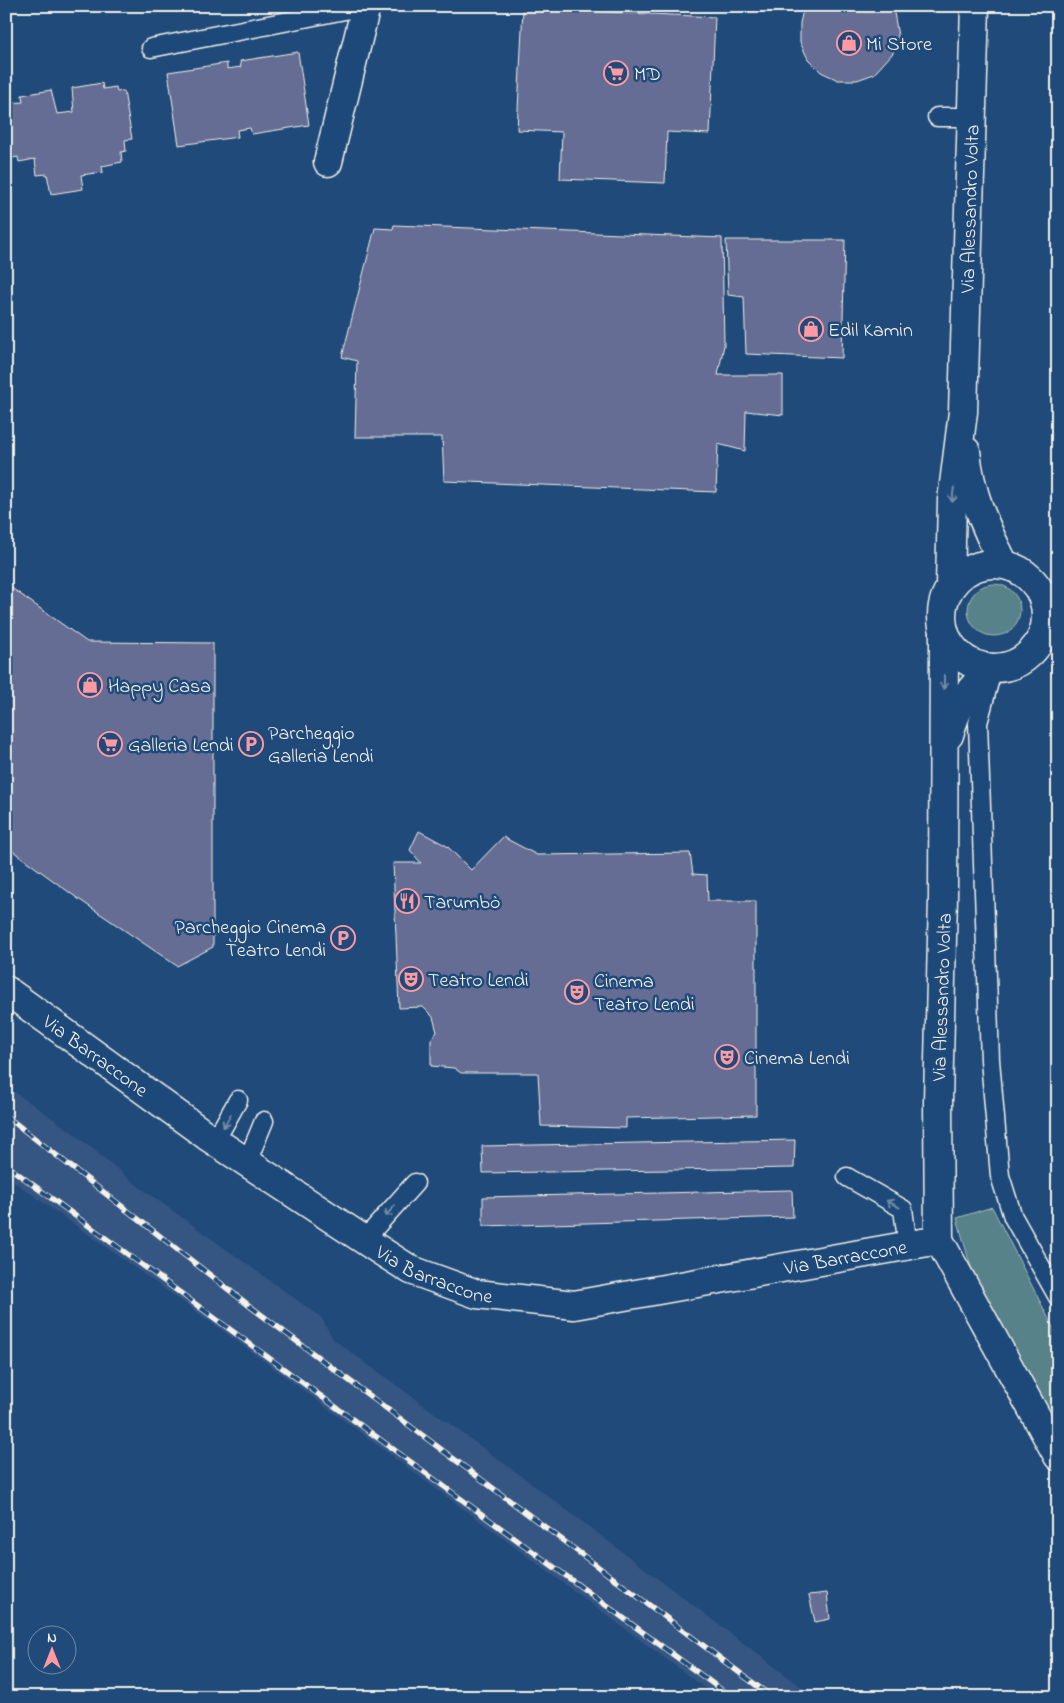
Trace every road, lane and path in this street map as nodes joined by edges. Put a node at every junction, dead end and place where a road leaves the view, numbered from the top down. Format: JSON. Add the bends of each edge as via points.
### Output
{"nodes":[{"id":1,"x":366,"y":6,"type":"edge"},
{"id":2,"x":974,"y":6,"type":"edge"},
{"id":3,"x":151,"y":48,"type":"dead end"},
{"id":4,"x":971,"y":116,"type":"junction"},
{"id":5,"x":937,"y":117,"type":"dead end"},
{"id":6,"x":328,"y":162,"type":"dead end"},
{"id":7,"x":963,"y":412,"type":"junction"},
{"id":8,"x":1004,"y":564,"type":"junction"},
{"id":9,"x":950,"y":586,"type":"junction"},
{"id":10,"x":1050,"y":598,"type":"edge"},
{"id":11,"x":944,"y":633,"type":"junction"},
{"id":12,"x":1049,"y":641,"type":"edge"},
{"id":13,"x":992,"y":668,"type":"junction"},
{"id":14,"x":945,"y":754,"type":"junction"},
{"id":15,"x":6,"y":990,"type":"edge"},
{"id":16,"x":238,"y":1100,"type":"dead end"},
{"id":17,"x":264,"y":1121,"type":"dead end"},
{"id":18,"x":215,"y":1141,"type":"junction"},
{"id":19,"x":247,"y":1162,"type":"junction"},
{"id":20,"x":847,"y":1177,"type":"dead end"},
{"id":21,"x":415,"y":1183,"type":"dead end"},
{"id":22,"x":364,"y":1240,"type":"junction"},
{"id":23,"x":939,"y":1240,"type":"junction"},
{"id":24,"x":908,"y":1247,"type":"junction"},
{"id":25,"x":1058,"y":1297,"type":"edge"},
{"id":26,"x":1058,"y":1456,"type":"edge"}],
"edges":[{"from":1,"to":3,"type":"lane"},
{"from":1,"to":6,"type":"street"},
{"from":2,"to":4,"type":"street","name":"Via Alessandro Volta"},
{"from":4,"to":5,"type":"lane"},
{"from":4,"to":7,"type":"street","name":"Via Alessandro Volta"},
{"from":7,"to":8,"type":"street","name":"Via Alessandro Volta","via":[[968,468],[982,520]]},
{"from":7,"to":9,"type":"street","name":"Via Alessandro Volta","one_way":true,"via":[[952,500]]},
{"from":8,"to":9,"type":"street","via":[[974,567]]},
{"from":8,"to":10,"type":"street","via":[[1020,570]]},
{"from":9,"to":11,"type":"street","via":[[943,601]]},
{"from":10,"to":12,"type":"street","via":[[1046,628]]},
{"from":11,"to":13,"type":"street","via":[[963,658],[977,666]]},
{"from":11,"to":14,"type":"street","name":"Via Alessandro Volta","one_way":true},
{"from":12,"to":13,"type":"street","via":[[1020,662]]},
{"from":13,"to":14,"type":"street","name":"Via Alessandro Volta","via":[[971,687],[955,714]]},
{"from":13,"to":25,"type":"lane","via":[[978,723],[990,1060],[1000,1176],[1013,1217]]},
{"from":14,"to":23,"type":"street","name":"Via Alessandro Volta","via":[[938,1101]]},
{"from":15,"to":18,"type":"street","name":"Via Barraccone"},
{"from":16,"to":18,"type":"lane","one_way":true},
{"from":17,"to":19,"type":"lane"},
{"from":18,"to":19,"type":"street","name":"Via Barraccone"},
{"from":19,"to":22,"type":"street","name":"Via Barraccone"},
{"from":24,"to":20,"type":"lane","one_way":true,"via":[[903,1209]]},
{"from":21,"to":22,"type":"lane","one_way":true},
{"from":22,"to":24,"type":"street","name":"Via Barraccone","via":[[411,1270],[478,1294],[574,1305]]},
{"from":23,"to":24,"type":"street","name":"Via Barraccone"},
{"from":23,"to":26,"type":"street"}]}
